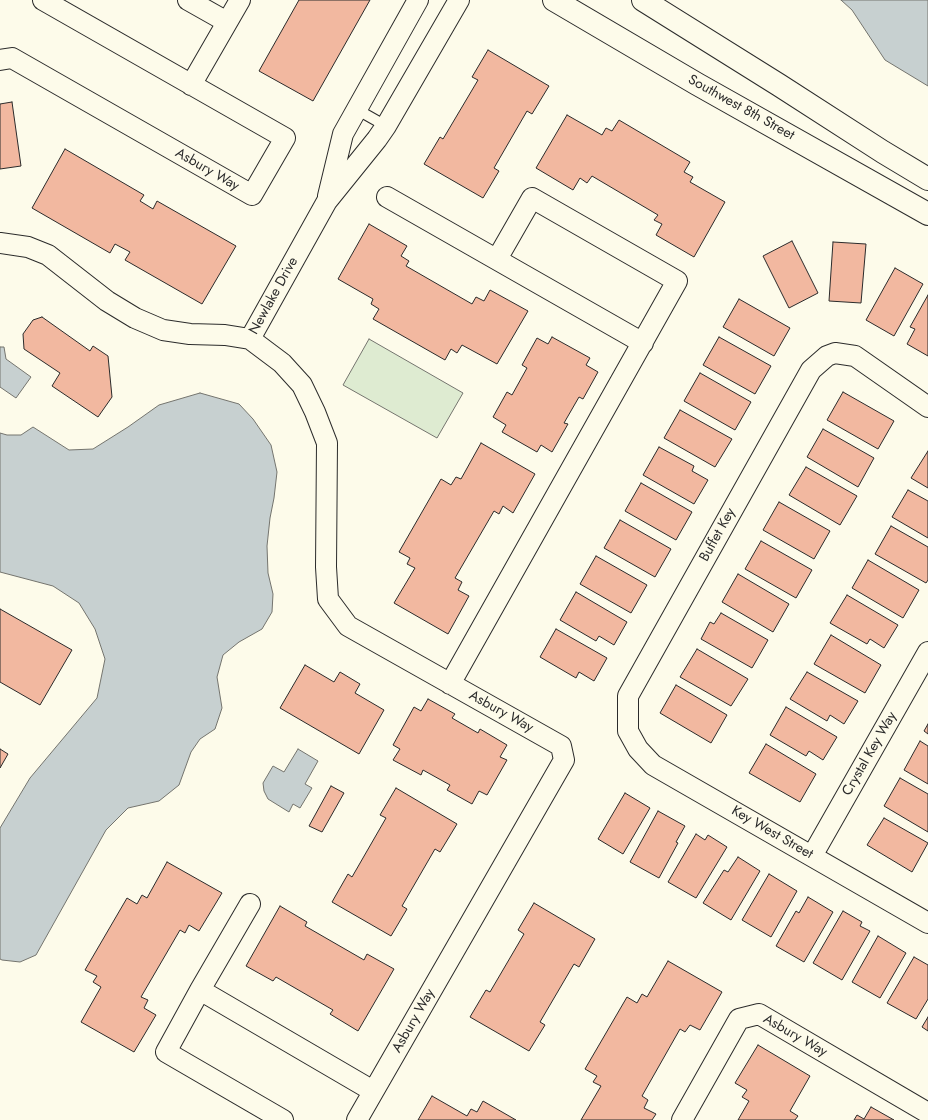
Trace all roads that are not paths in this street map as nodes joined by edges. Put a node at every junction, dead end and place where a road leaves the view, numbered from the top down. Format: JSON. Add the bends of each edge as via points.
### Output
{"nodes":[{"id":1,"x":43,"y":0,"type":"edge"},
{"id":2,"x":188,"y":0,"type":"edge"},
{"id":3,"x":240,"y":0,"type":"edge"},
{"id":4,"x":418,"y":0,"type":"edge"},
{"id":5,"x":459,"y":0,"type":"edge"},
{"id":6,"x":554,"y":0,"type":"edge"},
{"id":7,"x":643,"y":0,"type":"edge"},
{"id":8,"x":227,"y":22,"type":"junction"},
{"id":9,"x":4,"y":56,"type":"edge"},
{"id":10,"x":191,"y":84,"type":"junction"},
{"id":11,"x":356,"y":109,"type":"junction"},
{"id":12,"x":386,"y":126,"type":"junction"},
{"id":13,"x":928,"y":179,"type":"edge"},
{"id":14,"x":387,"y":197,"type":"dead end"},
{"id":15,"x":327,"y":201,"type":"junction"},
{"id":16,"x":928,"y":214,"type":"edge"},
{"id":17,"x":0,"y":242,"type":"edge"},
{"id":18,"x":497,"y":259,"type":"junction"},
{"id":19,"x":250,"y":339,"type":"junction"},
{"id":20,"x":643,"y":343,"type":"junction"},
{"id":21,"x":928,"y":407,"type":"edge"},
{"id":22,"x":928,"y":652,"type":"edge"},
{"id":23,"x":450,"y":684,"type":"junction"},
{"id":24,"x":628,"y":731,"type":"joint"},
{"id":25,"x":812,"y":856,"type":"junction"},
{"id":26,"x":250,"y":904,"type":"dead end"},
{"id":27,"x":928,"y":922,"type":"edge"},
{"id":28,"x":200,"y":990,"type":"junction"},
{"id":29,"x":373,"y":1091,"type":"junction"},
{"id":30,"x":928,"y":1114,"type":"edge"},
{"id":31,"x":284,"y":1120,"type":"edge"},
{"id":32,"x":357,"y":1120,"type":"edge"},
{"id":33,"x":682,"y":1120,"type":"edge"}],
"edges":[{"from":1,"to":10,"type":"street","name":"Asbury Way"},
{"from":2,"to":8,"type":"street"},
{"from":3,"to":8,"type":"street"},
{"from":4,"to":11,"type":"street","name":"Newlake Drive"},
{"from":5,"to":12,"type":"street","name":"Newlake Drive"},
{"from":6,"to":16,"type":"street","name":"Southwest 8th Street"},
{"from":7,"to":13,"type":"street"},
{"from":8,"to":10,"type":"street"},
{"from":9,"to":10,"type":"street","name":"Asbury Way","via":[[252,195],[285,138]]},
{"from":11,"to":12,"type":"lane"},
{"from":11,"to":15,"type":"street","name":"Newlake Drive","via":[[343,134]]},
{"from":12,"to":15,"type":"street","name":"Newlake Drive"},
{"from":14,"to":18,"type":"street"},
{"from":15,"to":19,"type":"street","name":"Newlake Drive"},
{"from":17,"to":19,"type":"street","name":"Newlake Drive","via":[[28,247],[48,256],[107,301],[135,318],[163,330]]},
{"from":18,"to":20,"type":"street"},
{"from":18,"to":20,"type":"street","via":[[532,198],[678,281]]},
{"from":19,"to":23,"type":"street","name":"Asbury Way","via":[[282,362],[302,385],[328,443],[328,599],[348,626]]},
{"from":20,"to":23,"type":"street"},
{"from":21,"to":24,"type":"street","name":"Buffet Key","via":[[855,356],[827,356],[811,370],[628,696]]},
{"from":22,"to":25,"type":"street","name":"Crystal Key Way"},
{"from":23,"to":29,"type":"street","name":"Asbury Way","via":[[561,746],[564,760]]},
{"from":24,"to":25,"type":"street","name":"Key West Street","via":[[638,749],[653,765]]},
{"from":25,"to":27,"type":"street","name":"Key West Street"},
{"from":26,"to":28,"type":"street"},
{"from":28,"to":29,"type":"street"},
{"from":28,"to":31,"type":"street","via":[[166,1052]]},
{"from":29,"to":32,"type":"street","name":"Asbury Way"},
{"from":30,"to":33,"type":"street","name":"Asbury Way","via":[[759,1014],[739,1020]]}]}
